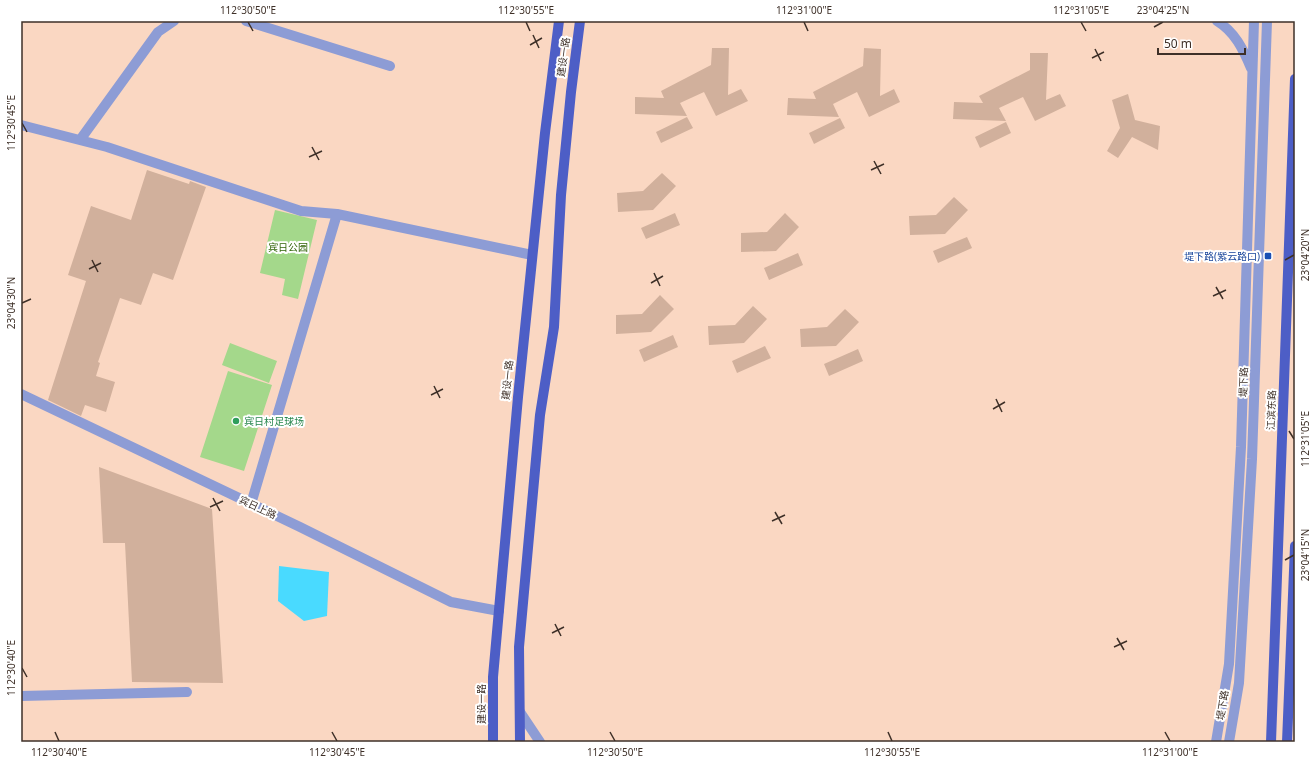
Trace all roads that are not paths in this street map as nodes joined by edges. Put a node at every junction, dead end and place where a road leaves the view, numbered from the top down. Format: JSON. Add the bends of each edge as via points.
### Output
{"nodes":[{"id":1,"x":174,"y":21,"type":"edge"},
{"id":2,"x":246,"y":21,"type":"edge"},
{"id":3,"x":559,"y":21,"type":"edge"},
{"id":4,"x":580,"y":21,"type":"edge"},
{"id":5,"x":1216,"y":21,"type":"edge"},
{"id":6,"x":1254,"y":21,"type":"edge"},
{"id":7,"x":1267,"y":21,"type":"edge"},
{"id":8,"x":390,"y":66,"type":"dead end"},
{"id":9,"x":1252,"y":71,"type":"junction"},
{"id":10,"x":1295,"y":79,"type":"edge"},
{"id":11,"x":21,"y":125,"type":"edge"},
{"id":12,"x":80,"y":140,"type":"junction"},
{"id":13,"x":336,"y":214,"type":"junction"},
{"id":14,"x":532,"y":255,"type":"junction"},
{"id":15,"x":21,"y":394,"type":"edge"},
{"id":16,"x":251,"y":504,"type":"junction"},
{"id":17,"x":1295,"y":546,"type":"edge"},
{"id":18,"x":499,"y":611,"type":"junction"},
{"id":19,"x":187,"y":692,"type":"dead end"},
{"id":20,"x":21,"y":696,"type":"edge"},
{"id":21,"x":520,"y":712,"type":"junction"},
{"id":22,"x":493,"y":742,"type":"edge"},
{"id":23,"x":520,"y":742,"type":"edge"},
{"id":24,"x":540,"y":742,"type":"edge"},
{"id":25,"x":1216,"y":742,"type":"edge"},
{"id":26,"x":1229,"y":742,"type":"edge"},
{"id":27,"x":1270,"y":742,"type":"edge"},
{"id":28,"x":1287,"y":742,"type":"edge"}],
"edges":[{"from":1,"to":12,"type":"street","via":[[158,32]]},
{"from":2,"to":8,"type":"street"},
{"from":3,"to":14,"type":"main road","name":"建设一路"},
{"from":4,"to":21,"type":"main road","name":"建设一路","via":[[561,195],[554,327],[540,415],[519,647]]},
{"from":5,"to":9,"type":"street","via":[[1233,34],[1242,46]]},
{"from":6,"to":9,"type":"street","name":"堤下路"},
{"from":7,"to":26,"type":"street","name":"堤下路","via":[[1252,459],[1239,683]]},
{"from":9,"to":25,"type":"street","name":"堤下路","via":[[1241,447],[1230,648]]},
{"from":10,"to":27,"type":"main road","name":"江滨东路"},
{"from":11,"to":12,"type":"street"},
{"from":12,"to":13,"type":"street","via":[[301,211]]},
{"from":13,"to":14,"type":"street"},
{"from":13,"to":16,"type":"street"},
{"from":14,"to":18,"type":"main road","name":"建设一路"},
{"from":15,"to":16,"type":"street","name":"宾日上路"},
{"from":16,"to":18,"type":"street","name":"宾日上路","via":[[451,602]]},
{"from":17,"to":28,"type":"main road"},
{"from":18,"to":22,"type":"main road","name":"建设一路","via":[[493,677]]},
{"from":19,"to":20,"type":"street"},
{"from":21,"to":23,"type":"main road","name":"建设一路"},
{"from":21,"to":24,"type":"street"}]}
